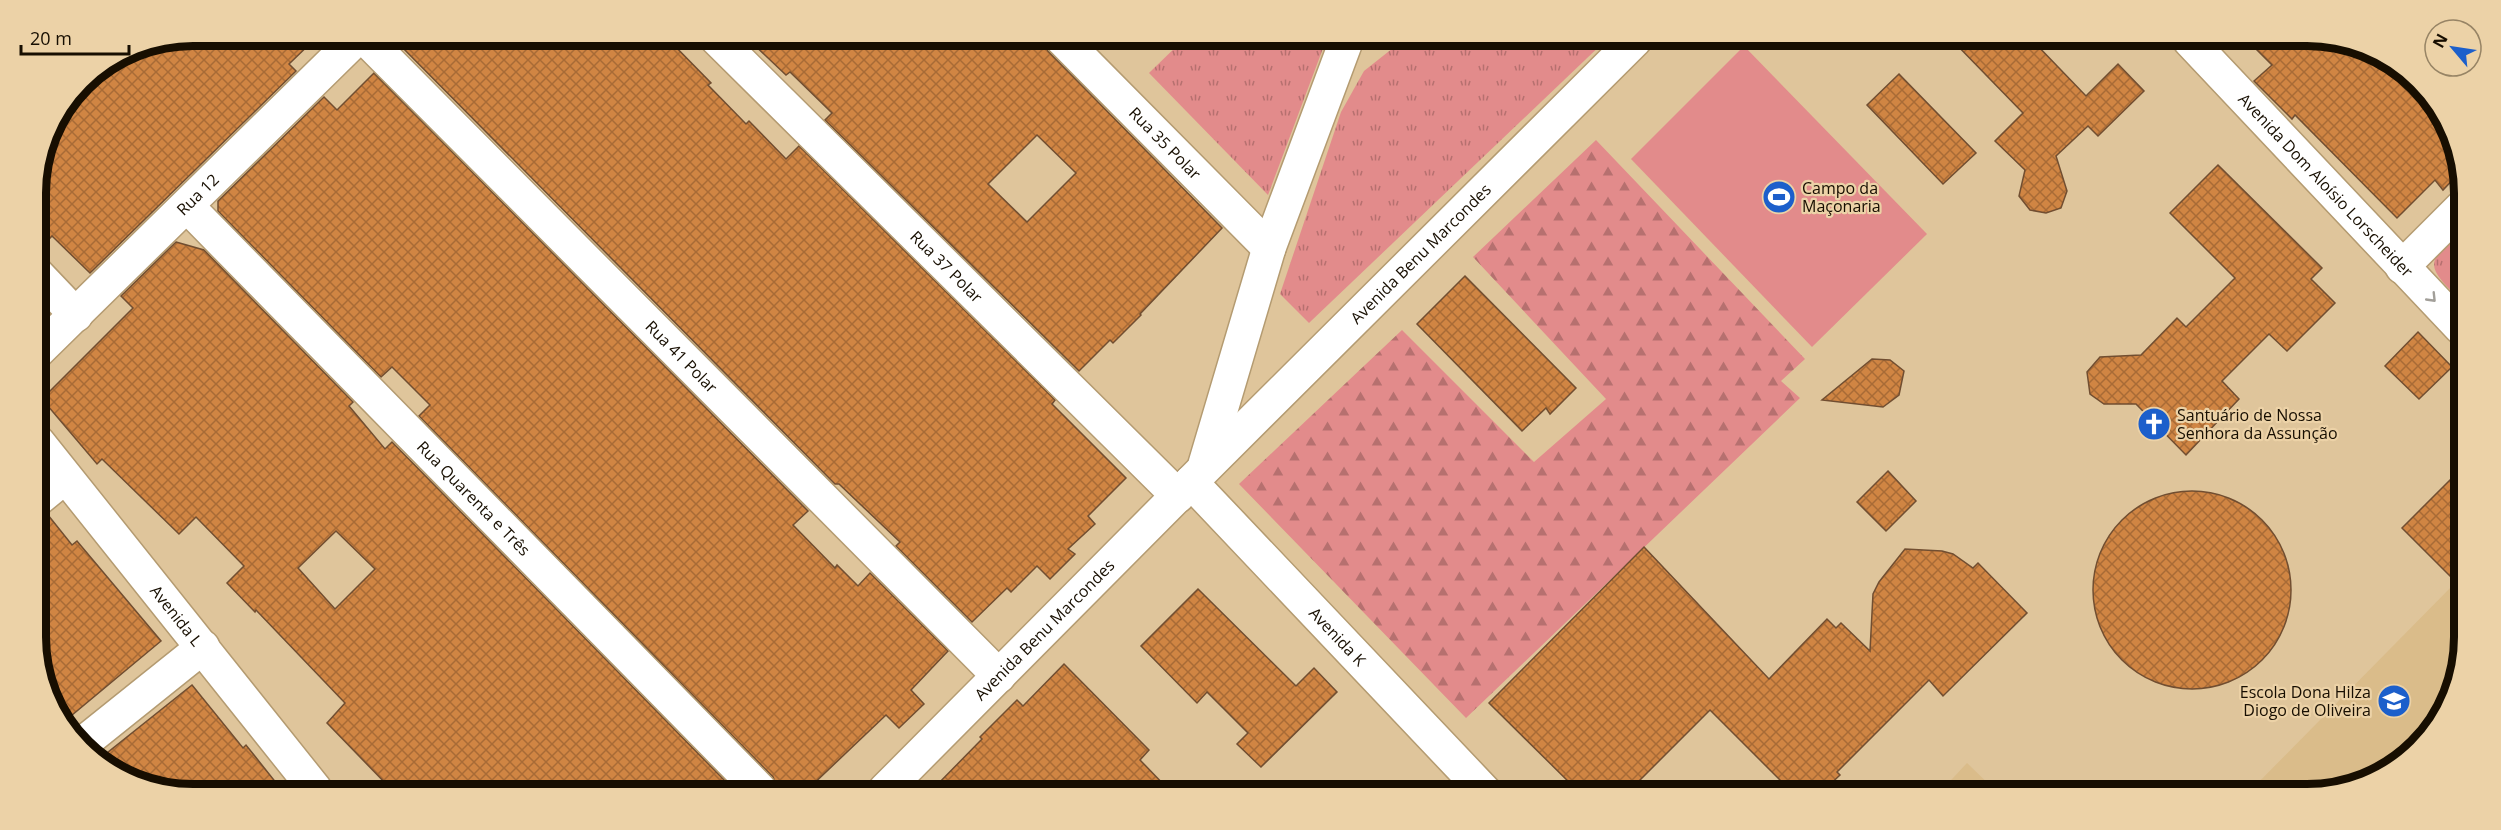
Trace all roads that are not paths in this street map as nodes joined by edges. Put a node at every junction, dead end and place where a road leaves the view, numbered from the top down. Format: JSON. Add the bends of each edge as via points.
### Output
{"nodes":[{"id":1,"x":351,"y":46,"type":"edge"},
{"id":2,"x":371,"y":46,"type":"edge"},
{"id":3,"x":725,"y":46,"type":"edge"},
{"id":4,"x":1069,"y":46,"type":"edge"},
{"id":5,"x":1344,"y":46,"type":"edge"},
{"id":6,"x":1629,"y":46,"type":"edge"},
{"id":7,"x":2195,"y":46,"type":"edge"},
{"id":8,"x":188,"y":207,"type":"junction"},
{"id":9,"x":2454,"y":215,"type":"edge"},
{"id":10,"x":1269,"y":248,"type":"junction"},
{"id":11,"x":2402,"y":267,"type":"junction"},
{"id":12,"x":47,"y":284,"type":"edge"},
{"id":13,"x":76,"y":315,"type":"junction"},
{"id":14,"x":2454,"y":321,"type":"edge"},
{"id":15,"x":47,"y":343,"type":"edge"},
{"id":16,"x":46,"y":453,"type":"edge"},
{"id":17,"x":65,"y":477,"type":"junction"},
{"id":18,"x":1191,"y":482,"type":"junction"},
{"id":19,"x":46,"y":492,"type":"edge"},
{"id":20,"x":203,"y":647,"type":"junction"},
{"id":21,"x":999,"y":676,"type":"junction"},
{"id":22,"x":89,"y":739,"type":"edge"},
{"id":23,"x":1477,"y":783,"type":"edge"},
{"id":24,"x":311,"y":784,"type":"edge"},
{"id":25,"x":754,"y":784,"type":"edge"},
{"id":26,"x":891,"y":784,"type":"edge"}],
"edges":[{"from":1,"to":8,"type":"street","name":"Rua 12"},
{"from":2,"to":21,"type":"street","name":"Rua 41 Polar"},
{"from":3,"to":18,"type":"street","name":"Rua 37 Polar"},
{"from":4,"to":10,"type":"street","name":"Rua 35 Polar"},
{"from":5,"to":10,"type":"street","name":"Avenida Benu Marcondes"},
{"from":6,"to":18,"type":"street","name":"Avenida Benu Marcondes"},
{"from":7,"to":11,"type":"street","name":"Avenida Dom Aloísio Lorscheider"},
{"from":8,"to":13,"type":"street","name":"Rua 12"},
{"from":8,"to":25,"type":"street","name":"Rua Quarenta e Três"},
{"from":9,"to":11,"type":"street"},
{"from":10,"to":18,"type":"street","name":"Avenida Benu Marcondes"},
{"from":11,"to":14,"type":"street","name":"Avenida Dom Aloísio Lorscheider","one_way":true},
{"from":12,"to":13,"type":"street"},
{"from":13,"to":15,"type":"street","name":"Rua 12"},
{"from":16,"to":17,"type":"street","name":"Avenida L"},
{"from":17,"to":19,"type":"street"},
{"from":17,"to":20,"type":"street","name":"Avenida L"},
{"from":18,"to":21,"type":"street","name":"Avenida Benu Marcondes"},
{"from":18,"to":23,"type":"street","name":"Avenida K"},
{"from":20,"to":22,"type":"street"},
{"from":20,"to":24,"type":"street","name":"Avenida L"},
{"from":21,"to":26,"type":"street","name":"Avenida Benu Marcondes"}]}
